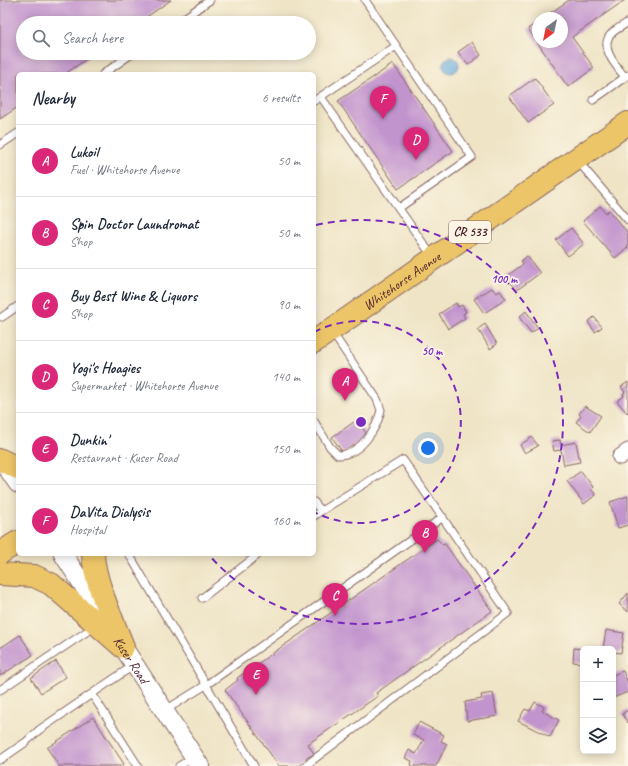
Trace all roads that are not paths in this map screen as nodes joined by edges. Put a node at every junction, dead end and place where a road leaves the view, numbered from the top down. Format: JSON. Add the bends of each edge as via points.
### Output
{"nodes":[{"id":1,"x":210,"y":0,"type":"edge"},
{"id":2,"x":365,"y":0,"type":"edge"},
{"id":3,"x":187,"y":16,"type":"edge"},
{"id":4,"x":628,"y":22,"type":"edge"},
{"id":5,"x":396,"y":46,"type":"junction"},
{"id":6,"x":123,"y":60,"type":"edge"},
{"id":7,"x":106,"y":72,"type":"edge"},
{"id":8,"x":627,"y":76,"type":"edge"},
{"id":9,"x":320,"y":97,"type":"junction"},
{"id":10,"x":316,"y":100,"type":"edge"},
{"id":11,"x":593,"y":100,"type":"dead end"},
{"id":12,"x":628,"y":123,"type":"edge"},
{"id":13,"x":16,"y":134,"type":"edge"},
{"id":14,"x":0,"y":145,"type":"edge"},
{"id":15,"x":575,"y":159,"type":"junction"},
{"id":16,"x":399,"y":208,"type":"junction"},
{"id":17,"x":628,"y":220,"type":"edge"},
{"id":18,"x":434,"y":258,"type":"junction"},
{"id":19,"x":16,"y":307,"type":"edge"},
{"id":20,"x":2,"y":317,"type":"dead end"},
{"id":21,"x":322,"y":336,"type":"edge"},
{"id":22,"x":316,"y":424,"type":"edge"},
{"id":23,"x":9,"y":461,"type":"edge"},
{"id":24,"x":16,"y":479,"type":"edge"},
{"id":25,"x":316,"y":505,"type":"edge"},
{"id":26,"x":321,"y":511,"type":"junction"},
{"id":27,"x":316,"y":515,"type":"edge"},
{"id":28,"x":443,"y":517,"type":"junction"},
{"id":29,"x":16,"y":543,"type":"edge"},
{"id":30,"x":0,"y":554,"type":"edge"},
{"id":31,"x":64,"y":556,"type":"edge"},
{"id":32,"x":93,"y":556,"type":"edge"},
{"id":33,"x":130,"y":556,"type":"edge"},
{"id":34,"x":257,"y":556,"type":"edge"},
{"id":35,"x":0,"y":574,"type":"edge"},
{"id":36,"x":202,"y":598,"type":"dead end"},
{"id":37,"x":98,"y":625,"type":"junction"},
{"id":38,"x":129,"y":656,"type":"junction"},
{"id":39,"x":206,"y":685,"type":"junction"},
{"id":40,"x":0,"y":690,"type":"edge"},
{"id":41,"x":92,"y":694,"type":"junction"},
{"id":42,"x":164,"y":711,"type":"junction"},
{"id":43,"x":0,"y":760,"type":"edge"},
{"id":44,"x":191,"y":763,"type":"edge"},
{"id":45,"x":138,"y":766,"type":"edge"},
{"id":46,"x":254,"y":766,"type":"edge"},
{"id":47,"x":305,"y":766,"type":"edge"}],
"edges":[{"from":1,"to":3,"type":"lane"},
{"from":2,"to":5,"type":"lane"},
{"from":4,"to":8,"type":"lane","via":[[612,33],[607,39],[606,46]]},
{"from":5,"to":9,"type":"lane"},
{"from":5,"to":16,"type":"lane","via":[[472,157]]},
{"from":6,"to":7,"type":"lane"},
{"from":8,"to":11,"type":"lane"},
{"from":9,"to":10,"type":"lane"},
{"from":9,"to":16,"type":"lane"},
{"from":12,"to":15,"type":"main road","name":"Whitehorse Avenue","number":"CR 533"},
{"from":13,"to":14,"type":"lane"},
{"from":15,"to":17,"type":"lane"},
{"from":15,"to":18,"type":"main road","name":"Whitehorse Avenue","number":"CR 533"},
{"from":16,"to":18,"type":"lane"},
{"from":18,"to":21,"type":"main road","name":"Whitehorse Avenue","number":"CR 533"},
{"from":19,"to":20,"type":"lane"},
{"from":21,"to":22,"type":"lane","via":[[377,399],[381,410],[374,429],[353,451],[343,455],[338,454],[330,446]]},
{"from":23,"to":24,"type":"street"},
{"from":25,"to":26,"type":"lane"},
{"from":26,"to":27,"type":"lane"},
{"from":26,"to":28,"type":"lane","via":[[404,460]]},
{"from":28,"to":39,"type":"lane"},
{"from":28,"to":47,"type":"lane","via":[[508,613]]},
{"from":29,"to":30,"type":"main road"},
{"from":31,"to":38,"type":"street","name":"Kuser Road"},
{"from":32,"to":38,"type":"main road","via":[[105,600]]},
{"from":33,"to":39,"type":"lane"},
{"from":34,"to":36,"type":"lane"},
{"from":35,"to":37,"type":"main road","via":[[34,576],[51,584]]},
{"from":37,"to":38,"type":"main road"},
{"from":37,"to":40,"type":"lane"},
{"from":38,"to":41,"type":"lane"},
{"from":38,"to":42,"type":"street","name":"Kuser Road"},
{"from":39,"to":42,"type":"lane"},
{"from":39,"to":46,"type":"lane"},
{"from":41,"to":43,"type":"lane"},
{"from":41,"to":45,"type":"lane"},
{"from":42,"to":44,"type":"street","name":"Kuser Road"}]}
